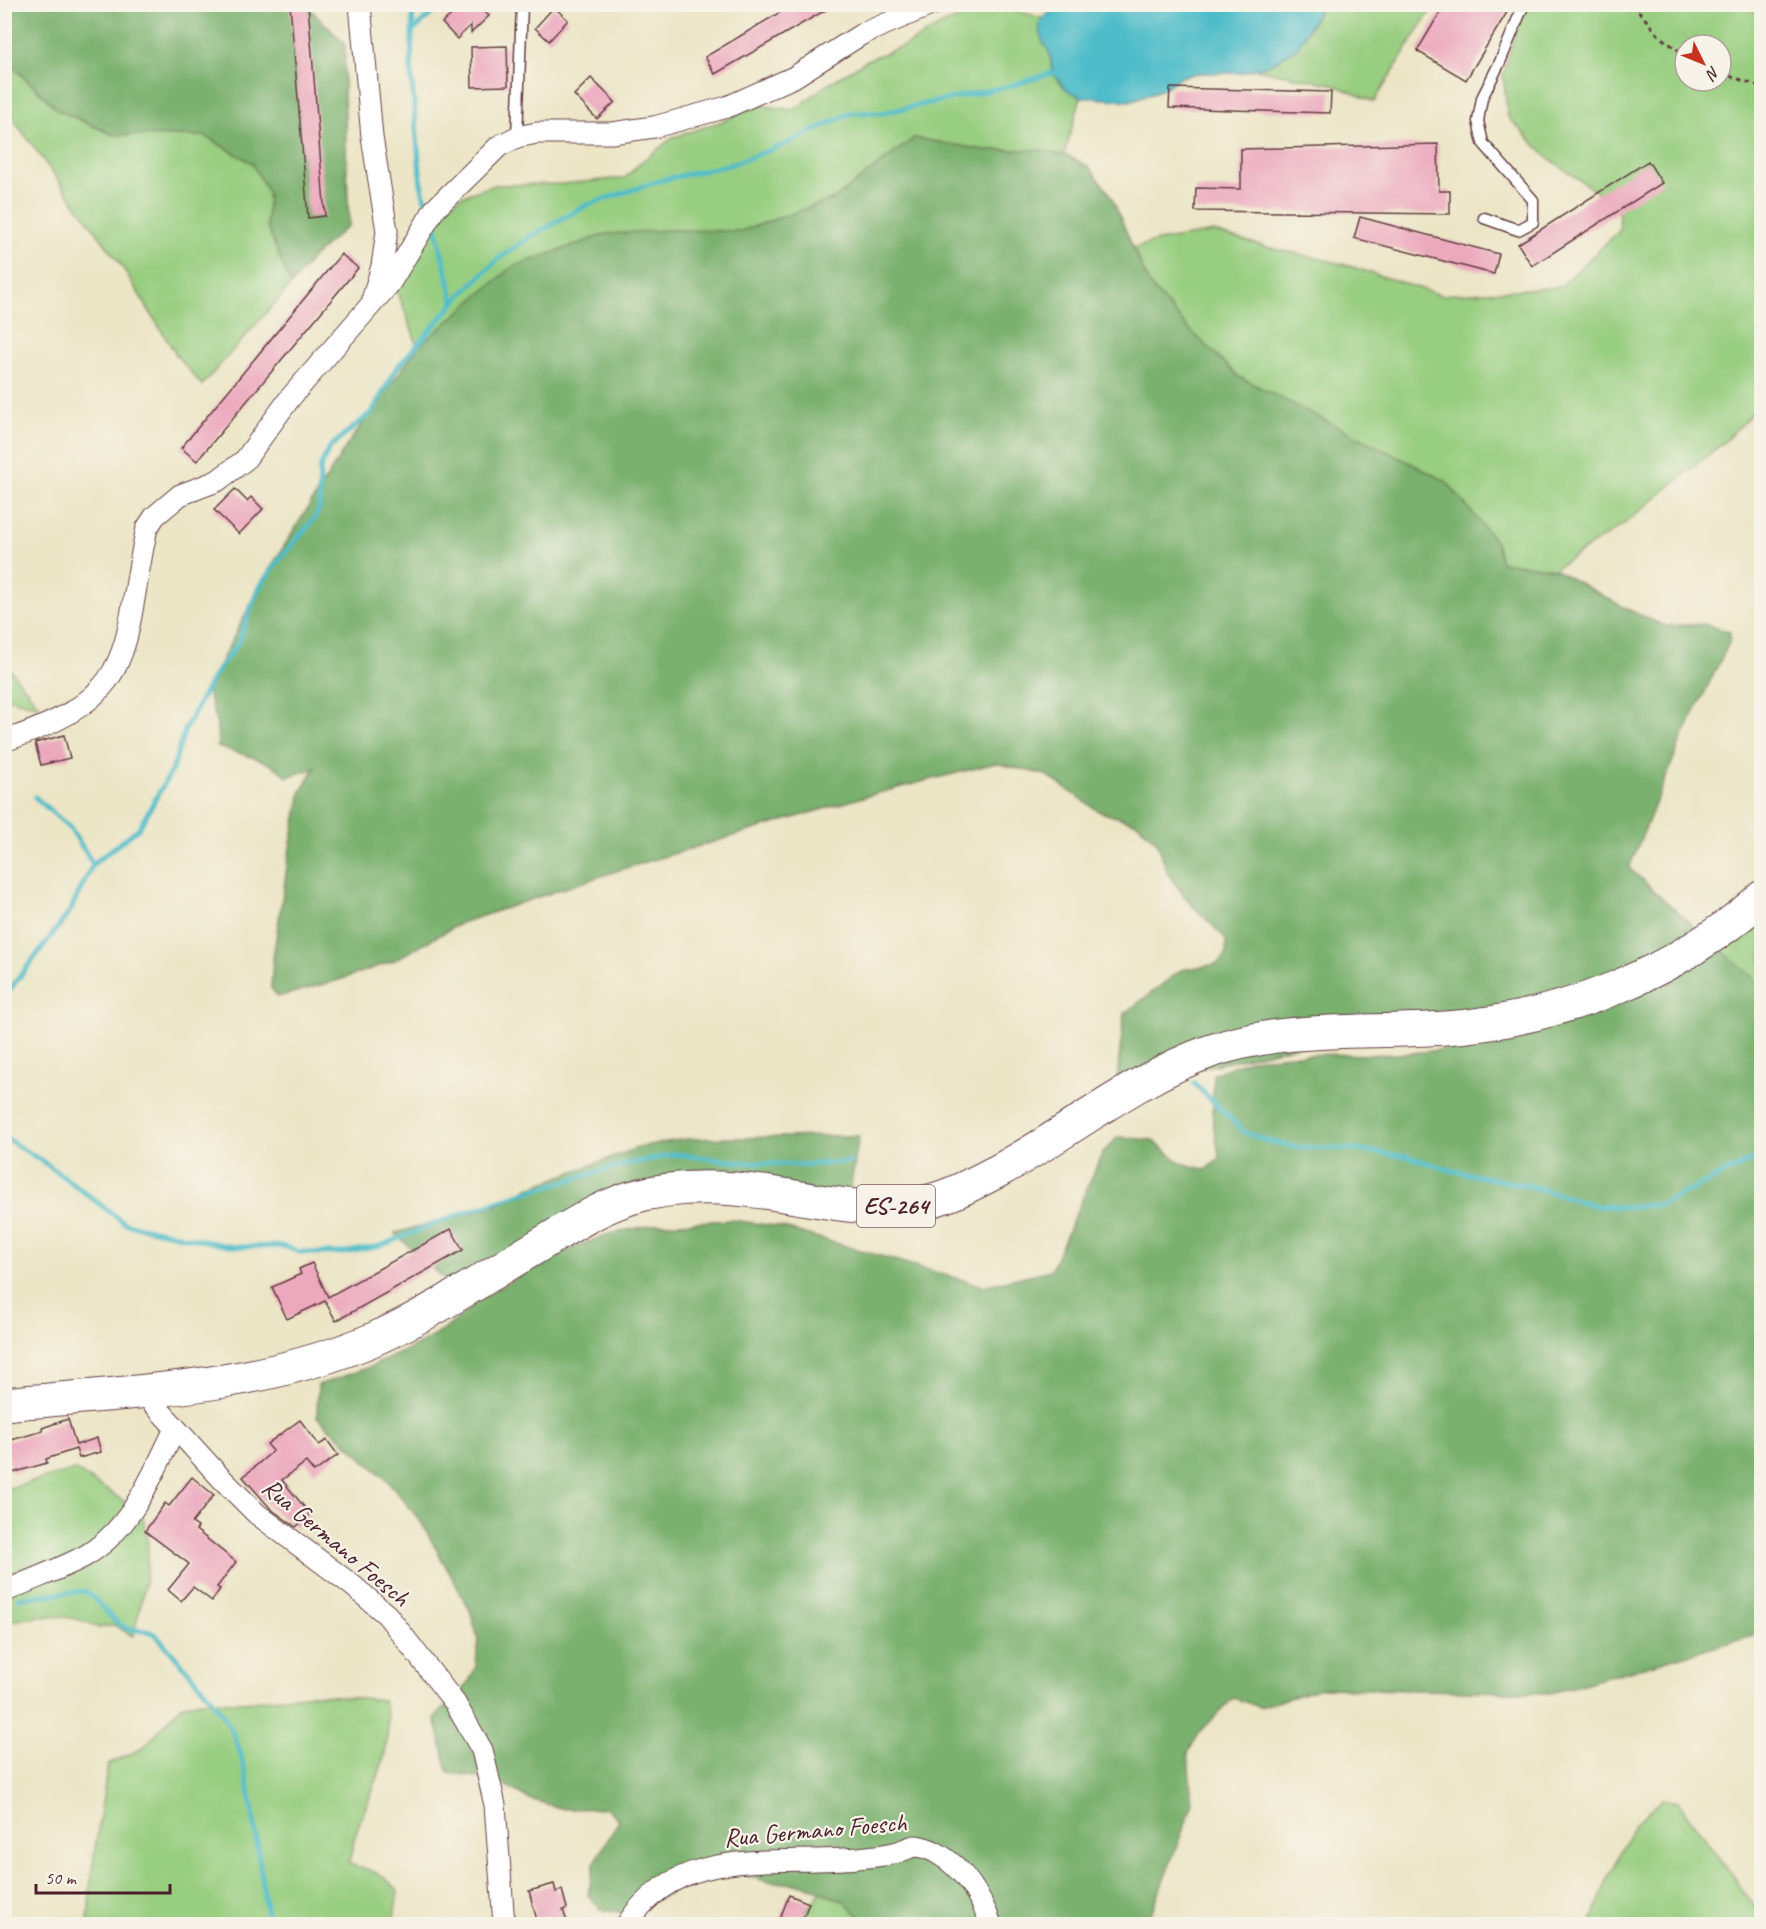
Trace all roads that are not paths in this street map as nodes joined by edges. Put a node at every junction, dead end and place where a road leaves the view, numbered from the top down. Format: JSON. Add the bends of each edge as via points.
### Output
{"nodes":[{"id":1,"x":360,"y":4,"type":"edge"},
{"id":2,"x":522,"y":4,"type":"edge"},
{"id":3,"x":933,"y":4,"type":"edge"},
{"id":4,"x":1524,"y":4,"type":"edge"},
{"id":5,"x":518,"y":137,"type":"junction"},
{"id":6,"x":1484,"y":218,"type":"dead end"},
{"id":7,"x":370,"y":308,"type":"junction"},
{"id":8,"x":4,"y":741,"type":"edge"},
{"id":9,"x":1761,"y":897,"type":"edge"},
{"id":10,"x":141,"y":1390,"type":"junction"},
{"id":11,"x":4,"y":1404,"type":"edge"},
{"id":12,"x":175,"y":1429,"type":"junction"},
{"id":13,"x":4,"y":1592,"type":"edge"},
{"id":14,"x":504,"y":1924,"type":"edge"},
{"id":15,"x":627,"y":1924,"type":"edge"},
{"id":16,"x":991,"y":1924,"type":"edge"}],
"edges":[{"from":1,"to":7,"type":"street","via":[[372,137],[387,231]]},
{"from":2,"to":5,"type":"lane"},
{"from":3,"to":5,"type":"street","via":[[862,34],[794,77],[727,107],[654,127]]},
{"from":4,"to":6,"type":"lane","via":[[1482,98],[1478,121],[1483,143],[1533,200],[1535,216],[1533,222],[1518,230]]},
{"from":5,"to":7,"type":"street","via":[[481,161],[434,210],[400,269]]},
{"from":7,"to":8,"type":"street","via":[[290,398],[245,460],[217,481],[180,495],[155,516],[147,528],[124,653],[102,688],[70,715]]},
{"from":9,"to":10,"type":"main road","number":"ES-264","via":[[1729,927],[1655,970],[1577,1001],[1502,1022],[1442,1028],[1299,1032],[1249,1039],[1204,1054],[1140,1085],[1028,1155],[952,1194],[918,1204],[866,1207],[713,1186],[632,1197],[595,1211],[436,1309],[372,1340],[312,1362],[249,1378]]},
{"from":10,"to":11,"type":"main road","number":"ES-264"},
{"from":10,"to":12,"type":"street","name":"Rua Germano Foesch"},
{"from":12,"to":13,"type":"street","via":[[137,1503],[111,1537],[87,1555]]},
{"from":12,"to":14,"type":"street","name":"Rua Germano Foesch","via":[[257,1514],[387,1615],[455,1703],[482,1750],[495,1805]]},
{"from":15,"to":16,"type":"street","name":"Rua Germano Foesch","via":[[658,1889],[681,1877],[723,1865],[762,1859],[855,1858],[892,1854],[916,1846],[936,1852],[956,1868],[973,1886]]}]}
